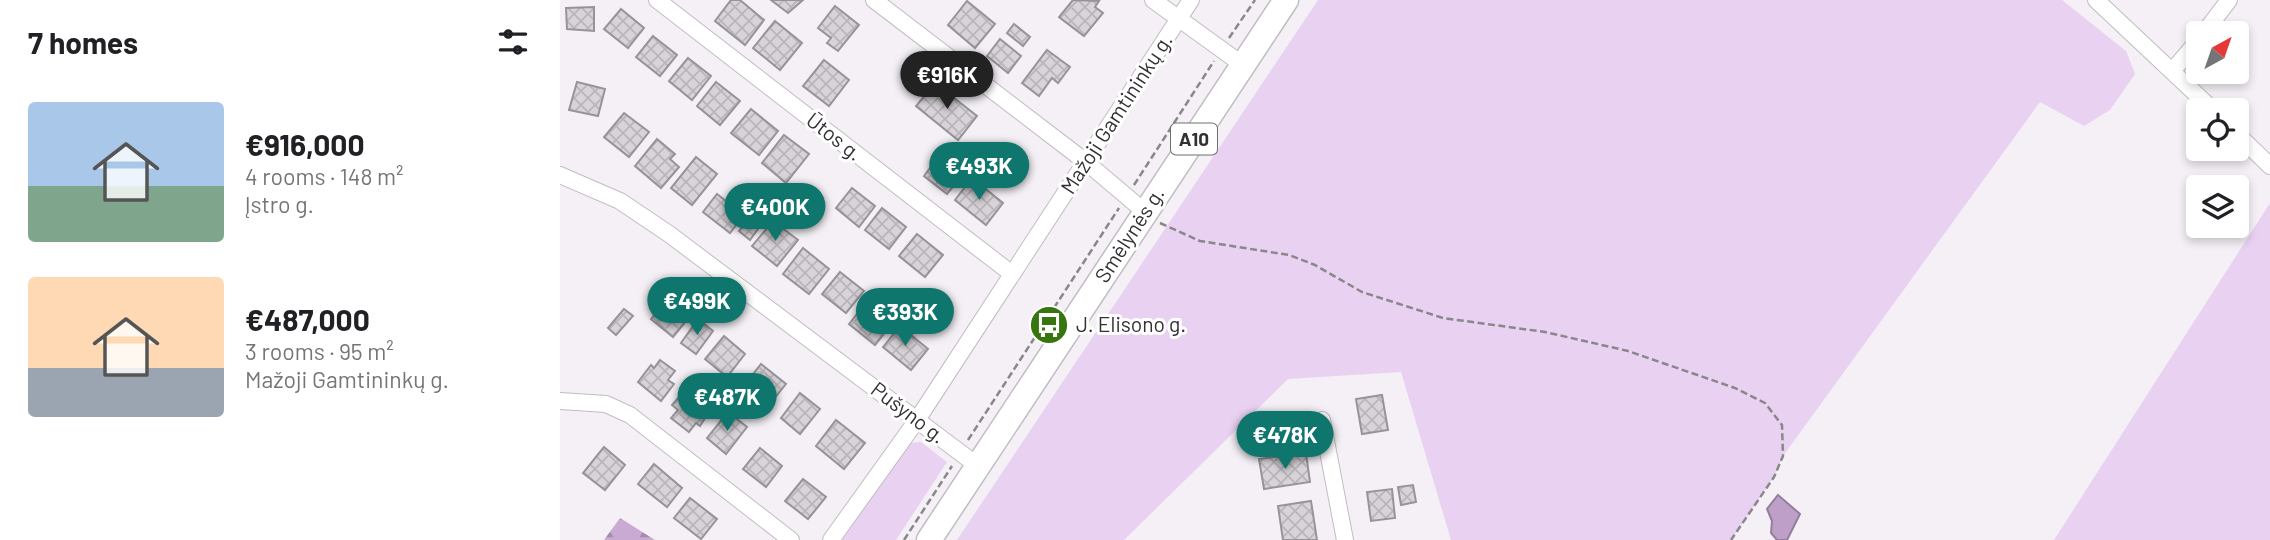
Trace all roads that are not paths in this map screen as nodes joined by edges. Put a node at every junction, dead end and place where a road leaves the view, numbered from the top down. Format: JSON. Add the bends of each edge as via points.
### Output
{"nodes":[{"id":1,"x":657,"y":0,"type":"edge"},
{"id":2,"x":874,"y":0,"type":"edge"},
{"id":3,"x":1153,"y":0,"type":"edge"},
{"id":4,"x":1191,"y":0,"type":"edge"},
{"id":5,"x":1286,"y":0,"type":"edge"},
{"id":6,"x":2096,"y":0,"type":"edge"},
{"id":7,"x":2229,"y":0,"type":"edge"},
{"id":8,"x":1178,"y":19,"type":"junction"},
{"id":9,"x":2213,"y":21,"type":"edge"},
{"id":10,"x":2186,"y":55,"type":"edge"},
{"id":11,"x":1243,"y":65,"type":"junction"},
{"id":12,"x":2173,"y":71,"type":"junction"},
{"id":13,"x":2201,"y":98,"type":"edge"},
{"id":14,"x":2249,"y":146,"type":"edge"},
{"id":15,"x":1086,"y":162,"type":"junction"},
{"id":16,"x":2270,"y":166,"type":"edge"},
{"id":17,"x":560,"y":175,"type":"edge"},
{"id":18,"x":1135,"y":205,"type":"junction"},
{"id":19,"x":1012,"y":274,"type":"junction"},
{"id":20,"x":560,"y":401,"type":"edge"},
{"id":21,"x":917,"y":420,"type":"junction"},
{"id":22,"x":1322,"y":420,"type":"dead end"},
{"id":23,"x":970,"y":459,"type":"junction"},
{"id":24,"x":791,"y":540,"type":"edge"},
{"id":25,"x":831,"y":540,"type":"edge"},
{"id":26,"x":929,"y":540,"type":"edge"},
{"id":27,"x":1345,"y":540,"type":"edge"}],
"edges":[{"from":1,"to":19,"type":"street","name":"Ūtos g."},
{"from":2,"to":15,"type":"street"},
{"from":3,"to":8,"type":"street"},
{"from":4,"to":8,"type":"street","name":"Mažoji Gamtininkų g."},
{"from":5,"to":11,"type":"highway","name":"Smėlynės g.","number":"A10"},
{"from":6,"to":12,"type":"street"},
{"from":7,"to":9,"type":"street"},
{"from":8,"to":11,"type":"street"},
{"from":8,"to":15,"type":"street","name":"Mažoji Gamtininkų g."},
{"from":10,"to":12,"type":"street"},
{"from":11,"to":18,"type":"highway","name":"Smėlynės g.","number":"A10"},
{"from":12,"to":13,"type":"street"},
{"from":14,"to":16,"type":"street"},
{"from":15,"to":18,"type":"street"},
{"from":15,"to":19,"type":"street","name":"Mažoji Gamtininkų g."},
{"from":17,"to":21,"type":"street","name":"Pušyno g.","via":[[620,201],[669,234]]},
{"from":18,"to":23,"type":"highway","name":"Smėlynės g.","number":"A10"},
{"from":19,"to":21,"type":"street","name":"Mažoji Gamtininkų g."},
{"from":20,"to":24,"type":"street","via":[[606,404],[630,415]]},
{"from":21,"to":23,"type":"street","name":"Pušyno g."},
{"from":21,"to":25,"type":"street","name":"Mažoji Gamtininkų g."},
{"from":22,"to":27,"type":"street"},
{"from":23,"to":26,"type":"highway","name":"Smėlynės g.","number":"A10"}]}
